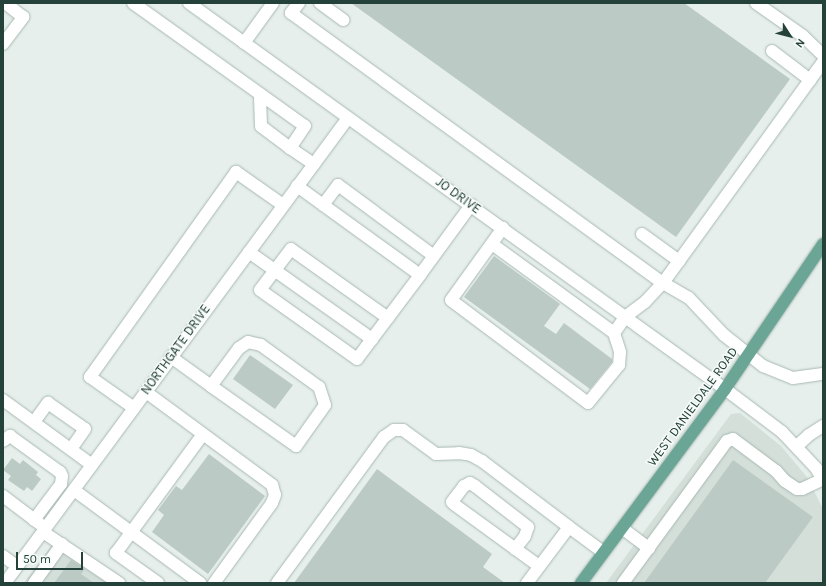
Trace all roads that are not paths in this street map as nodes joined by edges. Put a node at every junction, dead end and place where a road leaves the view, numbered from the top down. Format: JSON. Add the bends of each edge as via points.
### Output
{"nodes":[{"id":1,"x":5,"y":3,"type":"edge"},
{"id":2,"x":133,"y":3,"type":"edge"},
{"id":3,"x":189,"y":3,"type":"edge"},
{"id":4,"x":273,"y":3,"type":"edge"},
{"id":5,"x":277,"y":3,"type":"edge"},
{"id":6,"x":299,"y":3,"type":"edge"},
{"id":7,"x":320,"y":3,"type":"edge"},
{"id":8,"x":756,"y":3,"type":"edge"},
{"id":9,"x":291,"y":13,"type":"junction"},
{"id":10,"x":343,"y":20,"type":"dead end"},
{"id":11,"x":244,"y":43,"type":"junction"},
{"id":12,"x":3,"y":44,"type":"edge"},
{"id":13,"x":772,"y":51,"type":"dead end"},
{"id":14,"x":823,"y":55,"type":"edge"},
{"id":15,"x":823,"y":62,"type":"edge"},
{"id":16,"x":810,"y":80,"type":"junction"},
{"id":17,"x":260,"y":94,"type":"junction"},
{"id":18,"x":348,"y":118,"type":"junction"},
{"id":19,"x":290,"y":148,"type":"junction"},
{"id":20,"x":314,"y":164,"type":"junction"},
{"id":21,"x":297,"y":186,"type":"junction"},
{"id":22,"x":283,"y":205,"type":"junction"},
{"id":23,"x":323,"y":205,"type":"junction"},
{"id":24,"x":471,"y":205,"type":"junction"},
{"id":25,"x":503,"y":228,"type":"junction"},
{"id":26,"x":642,"y":234,"type":"dead end"},
{"id":27,"x":492,"y":244,"type":"junction"},
{"id":28,"x":823,"y":244,"type":"edge"},
{"id":29,"x":249,"y":252,"type":"junction"},
{"id":30,"x":434,"y":256,"type":"junction"},
{"id":31,"x":679,"y":260,"type":"junction"},
{"id":32,"x":275,"y":271,"type":"junction"},
{"id":33,"x":420,"y":275,"type":"junction"},
{"id":34,"x":663,"y":283,"type":"junction"},
{"id":35,"x":581,"y":285,"type":"junction"},
{"id":36,"x":569,"y":300,"type":"junction"},
{"id":37,"x":625,"y":317,"type":"junction"},
{"id":38,"x":388,"y":318,"type":"junction"},
{"id":39,"x":614,"y":333,"type":"junction"},
{"id":40,"x":372,"y":339,"type":"junction"},
{"id":41,"x":749,"y":354,"type":"junction"},
{"id":42,"x":171,"y":357,"type":"junction"},
{"id":43,"x":823,"y":374,"type":"edge"},
{"id":44,"x":211,"y":386,"type":"junction"},
{"id":45,"x":725,"y":389,"type":"junction"},
{"id":46,"x":146,"y":392,"type":"junction"},
{"id":47,"x":3,"y":400,"type":"edge"},
{"id":48,"x":134,"y":408,"type":"junction"},
{"id":49,"x":34,"y":422,"type":"junction"},
{"id":50,"x":823,"y":426,"type":"edge"},
{"id":51,"x":203,"y":434,"type":"junction"},
{"id":52,"x":3,"y":441,"type":"edge"},
{"id":53,"x":797,"y":446,"type":"junction"},
{"id":54,"x":71,"y":449,"type":"junction"},
{"id":55,"x":92,"y":465,"type":"junction"},
{"id":56,"x":823,"y":479,"type":"edge"},
{"id":57,"x":74,"y":490,"type":"junction"},
{"id":58,"x":3,"y":496,"type":"edge"},
{"id":59,"x":34,"y":520,"type":"junction"},
{"id":60,"x":569,"y":527,"type":"junction"},
{"id":61,"x":622,"y":528,"type":"junction"},
{"id":62,"x":44,"y":530,"type":"junction"},
{"id":63,"x":132,"y":533,"type":"junction"},
{"id":64,"x":62,"y":544,"type":"junction"},
{"id":65,"x":649,"y":548,"type":"junction"},
{"id":66,"x":515,"y":549,"type":"junction"},
{"id":67,"x":603,"y":552,"type":"junction"},
{"id":68,"x":3,"y":556,"type":"edge"},
{"id":69,"x":17,"y":566,"type":"junction"},
{"id":70,"x":539,"y":566,"type":"junction"},
{"id":71,"x":5,"y":583,"type":"edge"},
{"id":72,"x":34,"y":583,"type":"edge"},
{"id":73,"x":119,"y":583,"type":"edge"},
{"id":74,"x":158,"y":583,"type":"edge"},
{"id":75,"x":200,"y":583,"type":"edge"},
{"id":76,"x":214,"y":583,"type":"edge"},
{"id":77,"x":277,"y":583,"type":"edge"},
{"id":78,"x":527,"y":583,"type":"edge"},
{"id":79,"x":581,"y":583,"type":"edge"},
{"id":80,"x":623,"y":583,"type":"edge"}],
"edges":[{"from":1,"to":12,"type":"street","via":[[23,16]]},
{"from":2,"to":17,"type":"street"},
{"from":3,"to":11,"type":"street","name":"JO DRIVE"},
{"from":4,"to":11,"type":"street"},
{"from":5,"to":9,"type":"street"},
{"from":6,"to":9,"type":"street"},
{"from":7,"to":10,"type":"street"},
{"from":8,"to":14,"type":"street","via":[[803,36]]},
{"from":9,"to":34,"type":"street"},
{"from":11,"to":18,"type":"street","name":"JO DRIVE"},
{"from":13,"to":16,"type":"street"},
{"from":15,"to":16,"type":"street"},
{"from":16,"to":31,"type":"street"},
{"from":17,"to":19,"type":"street","via":[[261,126]]},
{"from":17,"to":19,"type":"street","via":[[305,126]]},
{"from":18,"to":20,"type":"street","name":"NORTHGATE DRIVE"},
{"from":18,"to":24,"type":"street","name":"JO DRIVE"},
{"from":19,"to":20,"type":"street"},
{"from":20,"to":21,"type":"street","name":"NORTHGATE DRIVE"},
{"from":21,"to":22,"type":"street","name":"NORTHGATE DRIVE"},
{"from":21,"to":23,"type":"street"},
{"from":22,"to":29,"type":"street","name":"NORTHGATE DRIVE"},
{"from":22,"to":48,"type":"street","via":[[236,172],[90,377]]},
{"from":23,"to":30,"type":"street","via":[[338,185]]},
{"from":23,"to":33,"type":"street"},
{"from":24,"to":25,"type":"street","name":"JO DRIVE"},
{"from":24,"to":30,"type":"street"},
{"from":25,"to":27,"type":"street"},
{"from":25,"to":35,"type":"street","name":"JO DRIVE"},
{"from":26,"to":31,"type":"street"},
{"from":27,"to":36,"type":"street"},
{"from":27,"to":39,"type":"street","via":[[451,300],[588,403],[619,365],[620,352]]},
{"from":28,"to":41,"type":"main road","name":"WEST DANIELDALE ROAD"},
{"from":29,"to":32,"type":"street"},
{"from":29,"to":42,"type":"street","name":"NORTHGATE DRIVE"},
{"from":30,"to":33,"type":"street"},
{"from":31,"to":34,"type":"street"},
{"from":32,"to":38,"type":"street","via":[[291,249]]},
{"from":32,"to":40,"type":"street"},
{"from":32,"to":40,"type":"street","via":[[260,290],[357,359]]},
{"from":33,"to":38,"type":"street"},
{"from":34,"to":37,"type":"street","via":[[645,302]]},
{"from":34,"to":41,"type":"street","via":[[689,298],[724,335]]},
{"from":35,"to":36,"type":"street"},
{"from":35,"to":37,"type":"street","name":"JO DRIVE"},
{"from":36,"to":39,"type":"street"},
{"from":37,"to":39,"type":"street"},
{"from":37,"to":45,"type":"street","name":"JO DRIVE"},
{"from":38,"to":40,"type":"street"},
{"from":41,"to":43,"type":"street","via":[[763,366],[793,378]]},
{"from":41,"to":45,"type":"main road","name":"WEST DANIELDALE ROAD"},
{"from":42,"to":44,"type":"street"},
{"from":42,"to":46,"type":"street","name":"NORTHGATE DRIVE"},
{"from":44,"to":44,"type":"street","via":[[296,446],[325,405],[319,387],[261,345],[248,342],[239,348]]},
{"from":45,"to":53,"type":"street","name":"JO DRIVE"},
{"from":45,"to":61,"type":"main road","name":"WEST DANIELDALE ROAD"},
{"from":46,"to":48,"type":"street","name":"NORTHGATE DRIVE"},
{"from":46,"to":51,"type":"street"},
{"from":47,"to":49,"type":"street"},
{"from":48,"to":55,"type":"street","name":"NORTHGATE DRIVE"},
{"from":49,"to":54,"type":"street"},
{"from":49,"to":54,"type":"street","via":[[48,403],[85,429]]},
{"from":50,"to":53,"type":"street"},
{"from":51,"to":63,"type":"street"},
{"from":51,"to":76,"type":"street","via":[[272,485],[276,495]]},
{"from":52,"to":59,"type":"street","via":[[10,436],[62,476],[61,484]]},
{"from":53,"to":56,"type":"street","name":"JO DRIVE"},
{"from":54,"to":55,"type":"street"},
{"from":55,"to":57,"type":"street","name":"NORTHGATE DRIVE"},
{"from":56,"to":65,"type":"street","via":[[797,489],[733,439],[727,441]]},
{"from":57,"to":62,"type":"street","name":"NORTHGATE DRIVE"},
{"from":57,"to":63,"type":"street"},
{"from":58,"to":59,"type":"street"},
{"from":59,"to":62,"type":"street"},
{"from":60,"to":67,"type":"street"},
{"from":60,"to":70,"type":"street"},
{"from":60,"to":77,"type":"street","via":[[471,455],[436,454],[403,430],[394,430],[384,437]]},
{"from":61,"to":65,"type":"street"},
{"from":61,"to":67,"type":"main road","name":"WEST DANIELDALE ROAD"},
{"from":62,"to":64,"type":"street"},
{"from":62,"to":69,"type":"street","name":"NORTHGATE DRIVE"},
{"from":63,"to":74,"type":"street","via":[[116,553]]},
{"from":63,"to":75,"type":"street"},
{"from":64,"to":72,"type":"street"},
{"from":64,"to":73,"type":"street"},
{"from":65,"to":80,"type":"street"},
{"from":66,"to":66,"type":"street","via":[[452,502],[464,486],[470,483],[475,486],[528,527]]},
{"from":66,"to":70,"type":"street"},
{"from":67,"to":79,"type":"main road","name":"WEST DANIELDALE ROAD"},
{"from":68,"to":69,"type":"street"},
{"from":69,"to":71,"type":"street","name":"NORTHGATE DRIVE"},
{"from":70,"to":78,"type":"street"}]}
